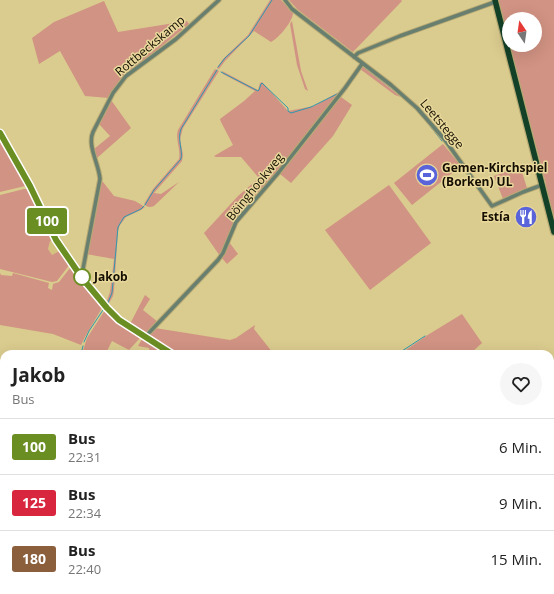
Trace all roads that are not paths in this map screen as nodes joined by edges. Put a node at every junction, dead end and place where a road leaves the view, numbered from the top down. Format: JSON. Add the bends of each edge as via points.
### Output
{"nodes":[{"id":1,"x":219,"y":0,"type":"edge"},
{"id":2,"x":285,"y":0,"type":"edge"},
{"id":3,"x":495,"y":1,"type":"edge"},
{"id":4,"x":354,"y":57,"type":"junction"},
{"id":5,"x":362,"y":64,"type":"junction"},
{"id":6,"x":0,"y":133,"type":"edge"},
{"id":7,"x":542,"y":185,"type":"junction"},
{"id":8,"x":554,"y":232,"type":"edge"},
{"id":9,"x":81,"y":275,"type":"junction"},
{"id":10,"x":145,"y":337,"type":"junction"},
{"id":11,"x":166,"y":350,"type":"edge"}],
"edges":[{"from":1,"to":9,"type":"street","name":"Rottbeckskamp","via":[[176,39],[126,76],[113,93],[92,132],[90,137],[100,179]]},
{"from":2,"to":4,"type":"street","name":"Leetstegge","via":[[292,9]]},
{"from":3,"to":4,"type":"street","via":[[400,36]]},
{"from":3,"to":7,"type":"main road"},
{"from":4,"to":5,"type":"street","name":"Leetstegge"},
{"from":5,"to":7,"type":"street","name":"Leetstegge","via":[[417,108],[492,206]]},
{"from":5,"to":10,"type":"street","name":"Böinghookweg","via":[[279,172],[236,222],[218,260]]},
{"from":6,"to":9,"type":"street","via":[[30,186],[56,240]]},
{"from":7,"to":8,"type":"main road"},
{"from":9,"to":10,"type":"street","via":[[119,320]]},
{"from":10,"to":11,"type":"street"}]}
